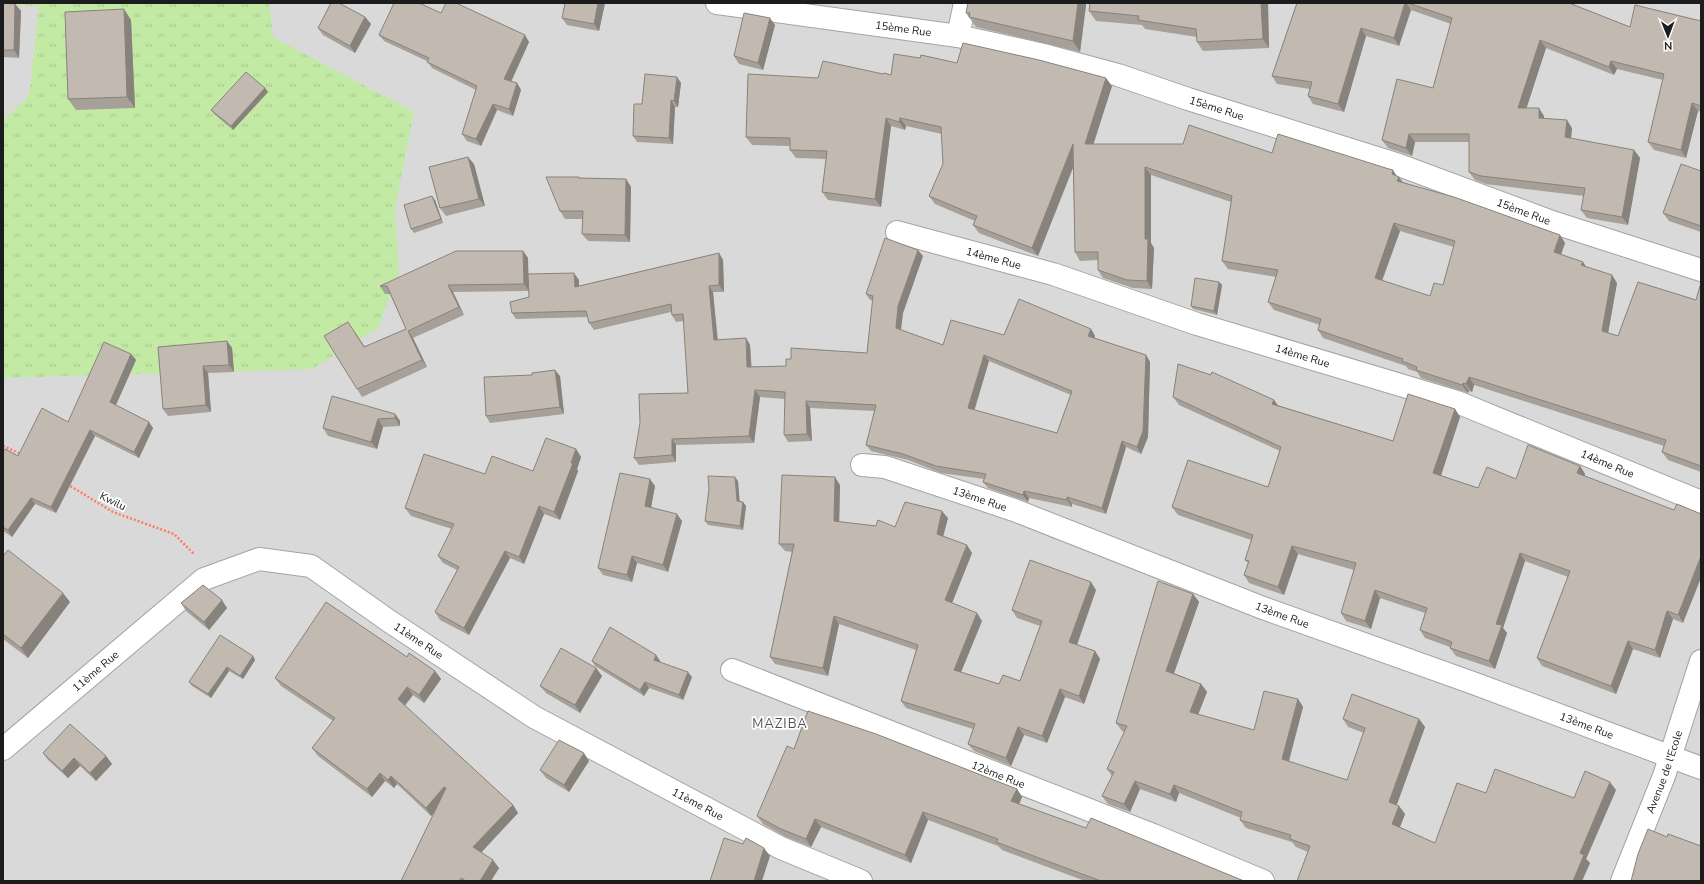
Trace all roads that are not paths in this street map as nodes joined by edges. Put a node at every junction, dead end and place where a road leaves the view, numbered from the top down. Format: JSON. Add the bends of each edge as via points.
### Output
{"nodes":[{"id":1,"x":717,"y":3,"type":"edge"},
{"id":2,"x":965,"y":3,"type":"edge"},
{"id":3,"x":958,"y":36,"type":"junction"},
{"id":4,"x":897,"y":232,"type":"dead end"},
{"id":5,"x":1701,"y":270,"type":"edge"},
{"id":6,"x":862,"y":465,"type":"dead end"},
{"id":7,"x":1701,"y":502,"type":"edge"},
{"id":8,"x":1701,"y":661,"type":"edge"},
{"id":9,"x":732,"y":670,"type":"dead end"},
{"id":10,"x":3,"y":749,"type":"edge"},
{"id":11,"x":1670,"y":757,"type":"junction"},
{"id":12,"x":1701,"y":768,"type":"edge"},
{"id":13,"x":860,"y":881,"type":"edge"},
{"id":14,"x":1263,"y":881,"type":"edge"},
{"id":15,"x":1622,"y":881,"type":"edge"}],
"edges":[{"from":1,"to":3,"type":"street","name":"15ème Rue"},
{"from":2,"to":3,"type":"street"},
{"from":3,"to":5,"type":"street","name":"15ème Rue","via":[[1118,75],[1399,165],[1552,222]]},
{"from":4,"to":7,"type":"street","name":"14ème Rue","via":[[1053,274],[1197,324],[1457,402]]},
{"from":6,"to":11,"type":"street","name":"13ème Rue","via":[[885,466],[1014,510],[1263,608],[1474,683]]},
{"from":8,"to":11,"type":"street","name":"Avenue de l'Ecole"},
{"from":9,"to":14,"type":"street","name":"12ème Rue","via":[[1153,835]]},
{"from":10,"to":13,"type":"street","name":"11ème Rue","via":[[204,578],[259,560],[311,566],[534,717],[780,848]]},
{"from":11,"to":12,"type":"street","name":"13ème Rue"},
{"from":11,"to":15,"type":"street","name":"Avenue de l'Ecole"}]}
